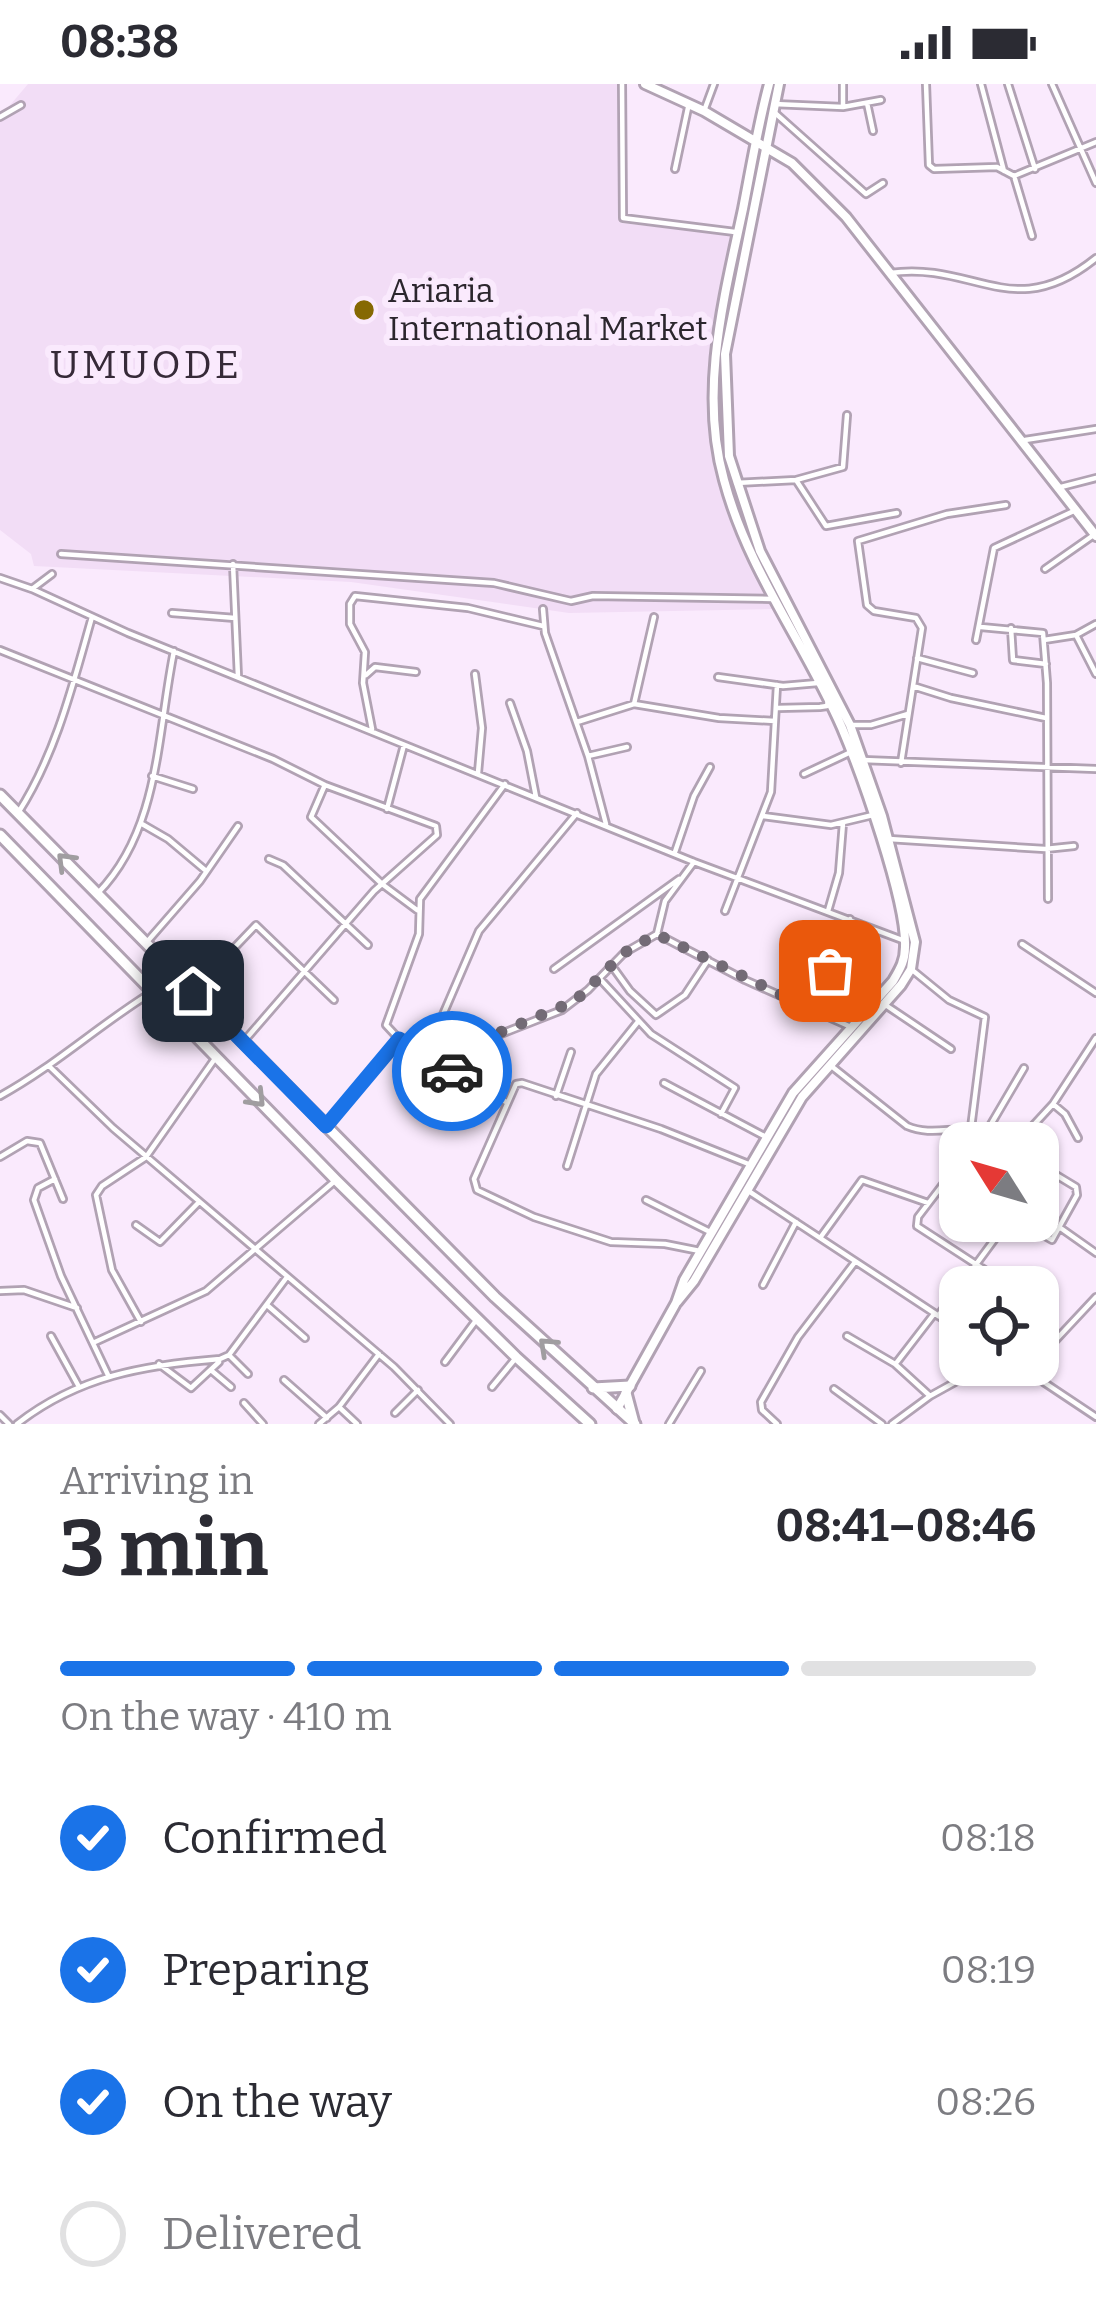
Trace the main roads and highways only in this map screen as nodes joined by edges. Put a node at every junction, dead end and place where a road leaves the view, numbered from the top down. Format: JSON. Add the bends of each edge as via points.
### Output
{"nodes":[{"id":1,"x":645,"y":84,"type":"edge"},
{"id":2,"x":770,"y":84,"type":"edge"},
{"id":3,"x":779,"y":84,"type":"edge"},
{"id":4,"x":761,"y":142,"type":"junction"},
{"id":5,"x":1095,"y":535,"type":"edge"},
{"id":6,"x":0,"y":795,"type":"edge"},
{"id":7,"x":0,"y":835,"type":"edge"},
{"id":8,"x":676,"y":1303,"type":"junction"},
{"id":9,"x":592,"y":1388,"type":"junction"},
{"id":10,"x":628,"y":1390,"type":"junction"},
{"id":11,"x":617,"y":1408,"type":"junction"},
{"id":12,"x":590,"y":1424,"type":"edge"},
{"id":13,"x":634,"y":1424,"type":"edge"}],
"edges":[{"from":1,"to":4,"type":"main road"},
{"from":2,"to":4,"type":"main road"},
{"from":3,"to":4,"type":"main road"},
{"from":4,"to":5,"type":"main road","via":[[846,217]]},
{"from":4,"to":8,"type":"main road","via":[[715,352],[715,435],[748,549],[851,752],[905,940],[893,981],[793,1093]]},
{"from":4,"to":8,"type":"main road","via":[[725,355],[736,483],[782,597],[850,725],[915,942],[911,969],[789,1115]]},
{"from":9,"to":6,"type":"highway","one_way":true},
{"from":7,"to":12,"type":"highway","one_way":true,"via":[[336,1180]]},
{"from":8,"to":10,"type":"main road"},
{"from":9,"to":10,"type":"highway"},
{"from":9,"to":11,"type":"highway"},
{"from":10,"to":11,"type":"main road"},
{"from":10,"to":13,"type":"highway"},
{"from":11,"to":13,"type":"highway"}]}
